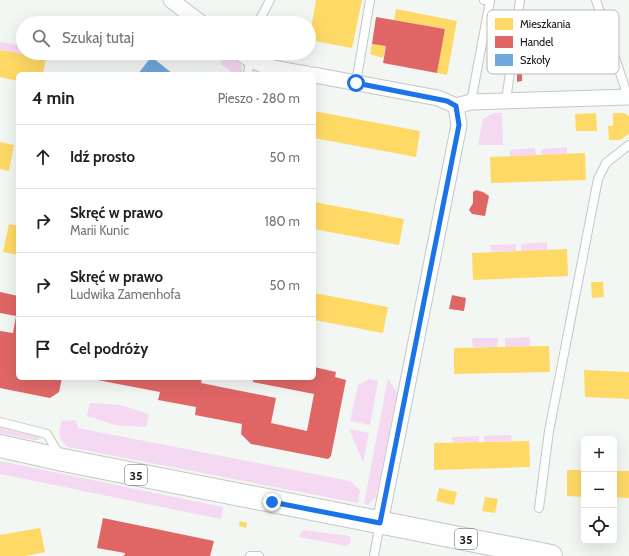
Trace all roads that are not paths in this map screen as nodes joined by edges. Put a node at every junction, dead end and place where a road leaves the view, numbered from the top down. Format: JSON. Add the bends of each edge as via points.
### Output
{"nodes":[{"id":1,"x":171,"y":0,"type":"edge"},
{"id":2,"x":270,"y":0,"type":"edge"},
{"id":3,"x":370,"y":0,"type":"edge"},
{"id":4,"x":484,"y":0,"type":"edge"},
{"id":5,"x":520,"y":0,"type":"edge"},
{"id":6,"x":596,"y":0,"type":"edge"},
{"id":7,"x":488,"y":10,"type":"edge"},
{"id":8,"x":519,"y":10,"type":"edge"},
{"id":9,"x":599,"y":10,"type":"edge"},
{"id":10,"x":192,"y":16,"type":"edge"},
{"id":11,"x":262,"y":16,"type":"edge"},
{"id":12,"x":487,"y":17,"type":"edge"},
{"id":13,"x":247,"y":60,"type":"edge"},
{"id":14,"x":619,"y":68,"type":"edge"},
{"id":15,"x":296,"y":72,"type":"edge"},
{"id":16,"x":510,"y":74,"type":"edge"},
{"id":17,"x":316,"y":75,"type":"edge"},
{"id":18,"x":356,"y":83,"type":"junction"},
{"id":19,"x":629,"y":97,"type":"edge"},
{"id":20,"x":471,"y":102,"type":"junction"},
{"id":21,"x":506,"y":102,"type":"junction"},
{"id":22,"x":456,"y":106,"type":"junction"},
{"id":23,"x":629,"y":145,"type":"edge"},
{"id":24,"x":0,"y":422,"type":"edge"},
{"id":25,"x":0,"y":446,"type":"edge"},
{"id":26,"x":63,"y":460,"type":"junction"},
{"id":27,"x":539,"y":508,"type":"dead end"},
{"id":28,"x":380,"y":523,"type":"junction"},
{"id":29,"x":250,"y":556,"type":"edge"},
{"id":30,"x":259,"y":556,"type":"edge"},
{"id":31,"x":374,"y":556,"type":"edge"},
{"id":32,"x":551,"y":556,"type":"edge"}],
"edges":[{"from":1,"to":10,"type":"street"},
{"from":2,"to":11,"type":"lane"},
{"from":3,"to":18,"type":"lane"},
{"from":4,"to":7,"type":"lane","via":[[490,1]]},
{"from":5,"to":8,"type":"lane"},
{"from":6,"to":9,"type":"lane"},
{"from":12,"to":20,"type":"lane"},
{"from":13,"to":15,"type":"street"},
{"from":14,"to":19,"type":"lane"},
{"from":16,"to":21,"type":"lane"},
{"from":17,"to":18,"type":"street"},
{"from":18,"to":22,"type":"street","via":[[438,98]]},
{"from":19,"to":21,"type":"street"},
{"from":20,"to":21,"type":"street"},
{"from":20,"to":22,"type":"street"},
{"from":22,"to":28,"type":"street","via":[[459,125]]},
{"from":23,"to":27,"type":"lane","via":[[606,163],[598,180],[549,432]]},
{"from":24,"to":26,"type":"lane","via":[[47,434]]},
{"from":25,"to":26,"type":"main road","number":"35"},
{"from":26,"to":28,"type":"main road","number":"35"},
{"from":28,"to":31,"type":"lane"},
{"from":28,"to":32,"type":"main road","number":"35"},
{"from":29,"to":30,"type":"lane"}]}
